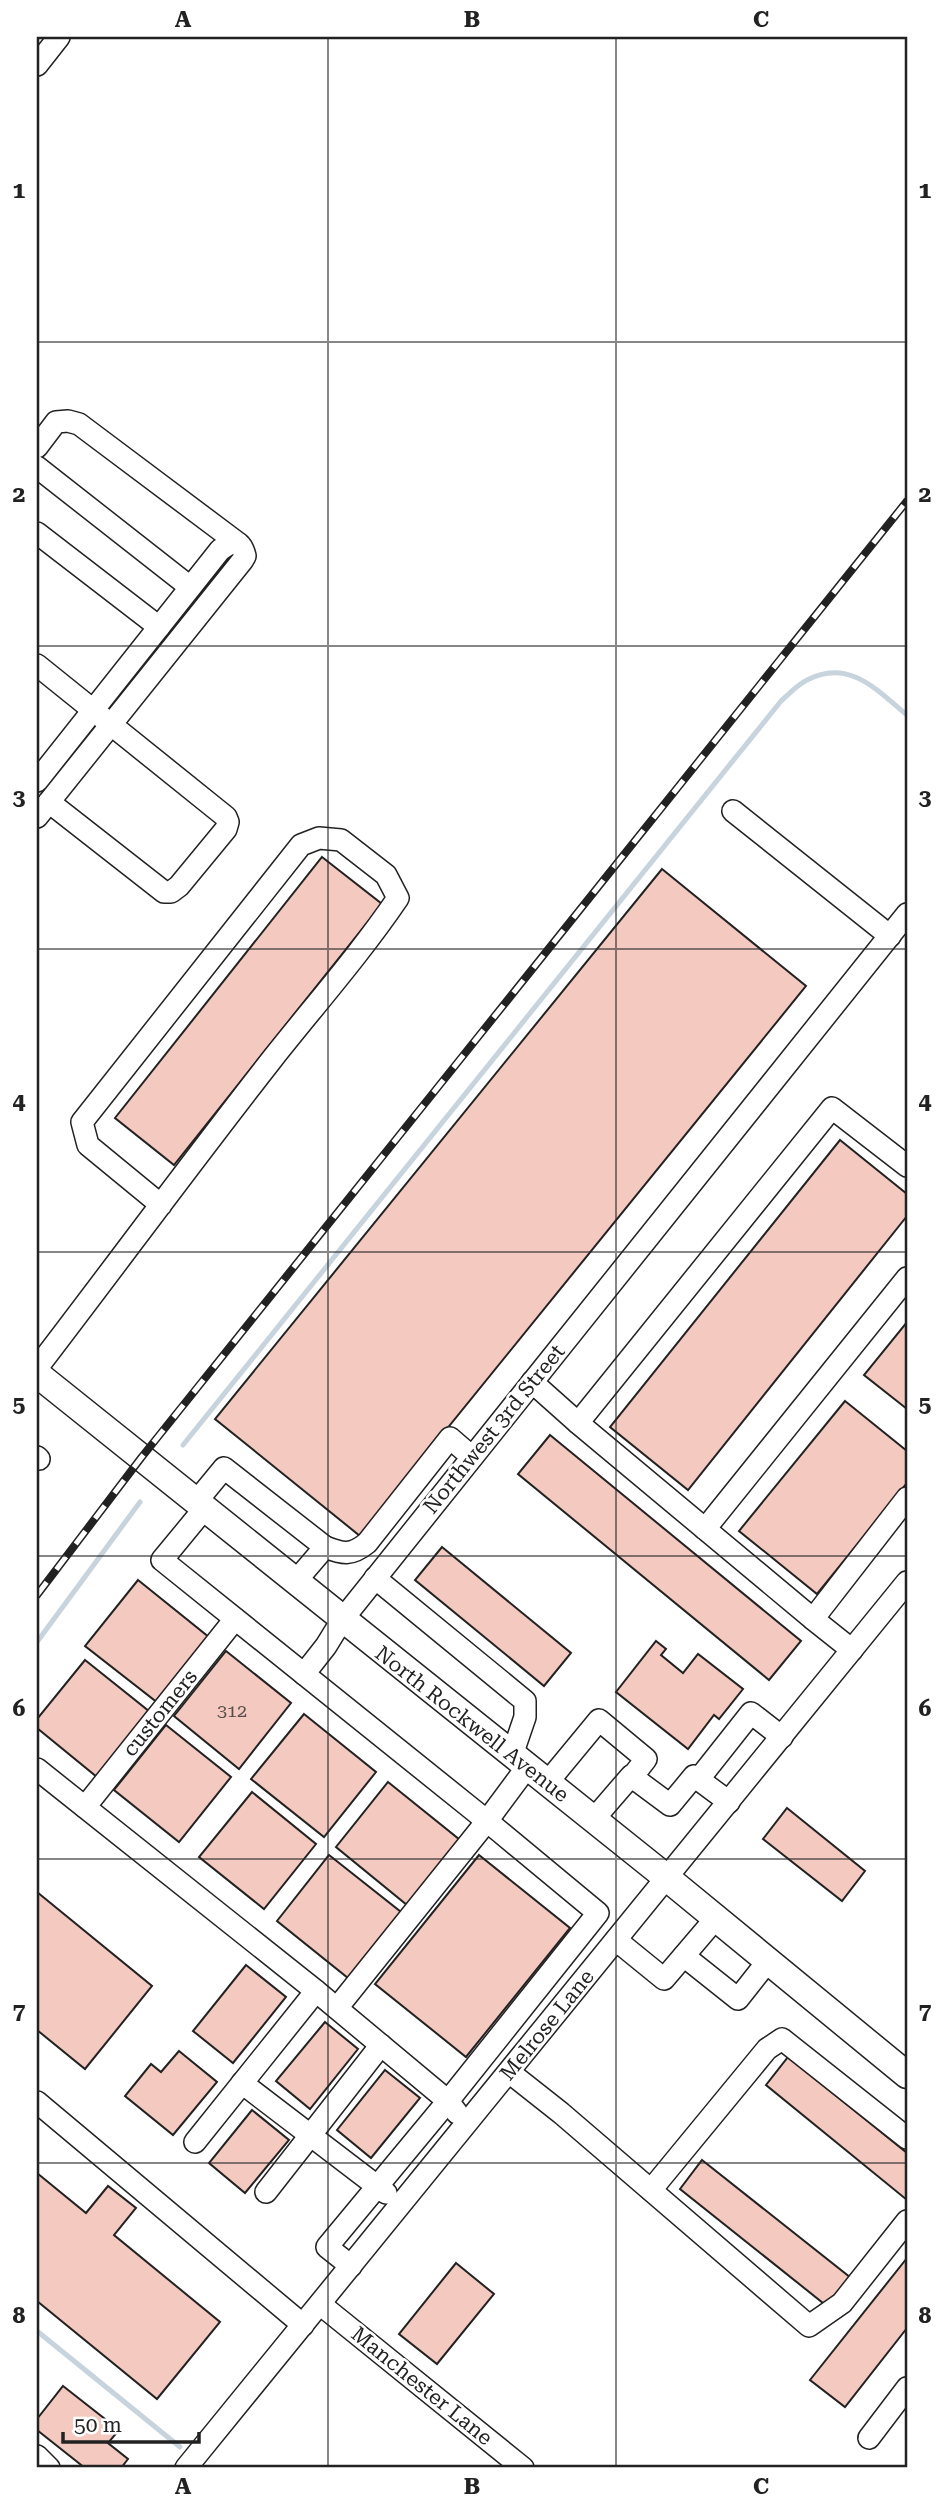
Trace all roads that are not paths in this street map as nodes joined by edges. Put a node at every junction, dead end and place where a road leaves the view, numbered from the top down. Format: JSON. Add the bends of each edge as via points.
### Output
{"nodes":[{"id":1,"x":59,"y":37,"type":"edge"},
{"id":2,"x":37,"y":65,"type":"edge"},
{"id":3,"x":37,"y":447,"type":"edge"},
{"id":4,"x":37,"y":467,"type":"edge"},
{"id":5,"x":37,"y":533,"type":"edge"},
{"id":6,"x":239,"y":544,"type":"junction"},
{"id":7,"x":190,"y":587,"type":"junction"},
{"id":8,"x":159,"y":627,"type":"junction"},
{"id":9,"x":37,"y":665,"type":"edge"},
{"id":10,"x":93,"y":710,"type":"junction"},
{"id":11,"x":110,"y":724,"type":"junction"},
{"id":12,"x":37,"y":781,"type":"edge"},
{"id":13,"x":43,"y":809,"type":"edge"},
{"id":14,"x":733,"y":811,"type":"dead end"},
{"id":15,"x":907,"y":914,"type":"edge"},
{"id":16,"x":890,"y":936,"type":"junction"},
{"id":17,"x":907,"y":1166,"type":"edge"},
{"id":18,"x":161,"y":1206,"type":"junction"},
{"id":19,"x":907,"y":1278,"type":"edge"},
{"id":20,"x":37,"y":1368,"type":"edge"},
{"id":21,"x":37,"y":1374,"type":"edge"},
{"id":22,"x":532,"y":1382,"type":"junction"},
{"id":23,"x":578,"y":1423,"type":"junction"},
{"id":24,"x":472,"y":1457,"type":"junction"},
{"id":25,"x":907,"y":1498,"type":"edge"},
{"id":26,"x":200,"y":1506,"type":"junction"},
{"id":27,"x":705,"y":1529,"type":"junction"},
{"id":28,"x":325,"y":1547,"type":"junction"},
{"id":29,"x":375,"y":1578,"type":"junction"},
{"id":30,"x":907,"y":1581,"type":"edge"},
{"id":31,"x":295,"y":1583,"type":"junction"},
{"id":32,"x":236,"y":1619,"type":"junction"},
{"id":33,"x":813,"y":1619,"type":"junction"},
{"id":34,"x":342,"y":1620,"type":"junction"},
{"id":35,"x":852,"y":1650,"type":"junction"},
{"id":36,"x":304,"y":1674,"type":"junction"},
{"id":37,"x":782,"y":1737,"type":"junction"},
{"id":38,"x":37,"y":1769,"type":"edge"},
{"id":39,"x":529,"y":1769,"type":"junction"},
{"id":40,"x":632,"y":1777,"type":"junction"},
{"id":41,"x":698,"y":1780,"type":"junction"},
{"id":42,"x":729,"y":1802,"type":"junction"},
{"id":43,"x":85,"y":1807,"type":"junction"},
{"id":44,"x":593,"y":1820,"type":"junction"},
{"id":45,"x":487,"y":1821,"type":"junction"},
{"id":46,"x":667,"y":1878,"type":"junction"},
{"id":47,"x":598,"y":1913,"type":"junction"},
{"id":48,"x":716,"y":1918,"type":"junction"},
{"id":49,"x":621,"y":1934,"type":"junction"},
{"id":50,"x":684,"y":1956,"type":"junction"},
{"id":51,"x":768,"y":1961,"type":"junction"},
{"id":52,"x":552,"y":1968,"type":"junction"},
{"id":53,"x":577,"y":1989,"type":"junction"},
{"id":54,"x":316,"y":1991,"type":"junction"},
{"id":55,"x":337,"y":2008,"type":"junction"},
{"id":56,"x":381,"y":2046,"type":"junction"},
{"id":57,"x":509,"y":2073,"type":"junction"},
{"id":58,"x":907,"y":2075,"type":"edge"},
{"id":59,"x":242,"y":2083,"type":"junction"},
{"id":60,"x":448,"y":2101,"type":"junction"},
{"id":61,"x":37,"y":2102,"type":"edge"},
{"id":62,"x":466,"y":2126,"type":"junction"},
{"id":63,"x":311,"y":2135,"type":"junction"},
{"id":64,"x":907,"y":2138,"type":"edge"},
{"id":65,"x":195,"y":2142,"type":"dead end"},
{"id":66,"x":376,"y":2185,"type":"junction"},
{"id":67,"x":651,"y":2190,"type":"junction"},
{"id":68,"x":266,"y":2192,"type":"dead end"},
{"id":69,"x":401,"y":2205,"type":"junction"},
{"id":70,"x":907,"y":2221,"type":"edge"},
{"id":71,"x":351,"y":2266,"type":"junction"},
{"id":72,"x":320,"y":2304,"type":"junction"},
{"id":73,"x":303,"y":2325,"type":"junction"},
{"id":74,"x":907,"y":2388,"type":"edge"},
{"id":75,"x":869,"y":2438,"type":"dead end"},
{"id":76,"x":37,"y":2456,"type":"edge"},
{"id":77,"x":49,"y":2468,"type":"edge"},
{"id":78,"x":187,"y":2468,"type":"edge"},
{"id":79,"x":523,"y":2468,"type":"edge"}],
"edges":[{"from":1,"to":2,"type":"street"},
{"from":3,"to":6,"type":"street","via":[[56,422],[79,424]]},
{"from":4,"to":7,"type":"street"},
{"from":5,"to":8,"type":"street"},
{"from":6,"to":7,"type":"street","via":[[220,550]]},
{"from":6,"to":11,"type":"street","via":[[245,556],[242,561]]},
{"from":7,"to":8,"type":"street"},
{"from":8,"to":10,"type":"street"},
{"from":9,"to":10,"type":"street"},
{"from":10,"to":11,"type":"street"},
{"from":10,"to":12,"type":"street"},
{"from":11,"to":13,"type":"street"},
{"from":11,"to":13,"type":"street","via":[[226,817],[226,829],[179,886],[164,892]]},
{"from":14,"to":16,"type":"street"},
{"from":15,"to":16,"type":"street","name":"Northwest 3rd Street"},
{"from":16,"to":22,"type":"street","name":"Northwest 3rd Street"},
{"from":17,"to":23,"type":"street","via":[[832,1108]]},
{"from":18,"to":18,"type":"street","via":[[398,898],[386,875],[341,840],[319,838],[301,845],[82,1122],[88,1145]]},
{"from":18,"to":20,"type":"street"},
{"from":19,"to":27,"type":"street"},
{"from":21,"to":26,"type":"main road","name":"North Rockwell Avenue"},
{"from":22,"to":23,"type":"street"},
{"from":22,"to":24,"type":"street","name":"Northwest 3rd Street"},
{"from":23,"to":27,"type":"street"},
{"from":24,"to":28,"type":"street","via":[[450,1438],[367,1543],[344,1555]]},
{"from":24,"to":29,"type":"street","name":"Northwest 3rd Street"},
{"from":25,"to":33,"type":"street"},
{"from":26,"to":28,"type":"street","via":[[224,1468]]},
{"from":26,"to":31,"type":"main road","name":"North Rockwell Avenue"},
{"from":26,"to":32,"type":"street","via":[[162,1560]]},
{"from":27,"to":33,"type":"street"},
{"from":28,"to":31,"type":"street"},
{"from":29,"to":34,"type":"street","name":"Northwest 3rd Street"},
{"from":29,"to":39,"type":"street","via":[[525,1702]]},
{"from":30,"to":35,"type":"street","name":"Melrose Lane"},
{"from":31,"to":34,"type":"main road","name":"North Rockwell Avenue"},
{"from":32,"to":36,"type":"street"},
{"from":32,"to":43,"type":"street","name":"customers"},
{"from":33,"to":35,"type":"street"},
{"from":34,"to":36,"type":"street","name":"Northwest 3rd Street"},
{"from":34,"to":39,"type":"main road","name":"North Rockwell Avenue"},
{"from":35,"to":37,"type":"street","name":"Melrose Lane"},
{"from":36,"to":45,"type":"street"},
{"from":37,"to":41,"type":"street","via":[[751,1713]]},
{"from":37,"to":42,"type":"street","name":"Melrose Lane"},
{"from":38,"to":43,"type":"street"},
{"from":39,"to":40,"type":"street","via":[[599,1720],[646,1759]]},
{"from":39,"to":44,"type":"main road","name":"North Rockwell Avenue"},
{"from":39,"to":45,"type":"street"},
{"from":40,"to":41,"type":"street","via":[[670,1805],[694,1776]]},
{"from":40,"to":44,"type":"street"},
{"from":41,"to":42,"type":"street"},
{"from":42,"to":46,"type":"street","name":"Melrose Lane"},
{"from":43,"to":54,"type":"street"},
{"from":44,"to":46,"type":"main road","name":"North Rockwell Avenue"},
{"from":45,"to":47,"type":"street"},
{"from":45,"to":55,"type":"street"},
{"from":46,"to":48,"type":"main road","name":"North Rockwell Avenue"},
{"from":46,"to":49,"type":"street","name":"Melrose Lane"},
{"from":47,"to":49,"type":"street"},
{"from":47,"to":52,"type":"street"},
{"from":48,"to":50,"type":"street"},
{"from":48,"to":51,"type":"main road","name":"North Rockwell Avenue"},
{"from":49,"to":50,"type":"street","via":[[664,1979]]},
{"from":49,"to":53,"type":"street","name":"Melrose Lane"},
{"from":50,"to":51,"type":"street","via":[[738,1999]]},
{"from":51,"to":58,"type":"main road","name":"North Rockwell Avenue"},
{"from":52,"to":53,"type":"street"},
{"from":52,"to":60,"type":"street"},
{"from":53,"to":57,"type":"street","name":"Melrose Lane"},
{"from":54,"to":55,"type":"street"},
{"from":54,"to":59,"type":"street"},
{"from":55,"to":56,"type":"street"},
{"from":56,"to":60,"type":"street"},
{"from":56,"to":63,"type":"street"},
{"from":57,"to":62,"type":"street","name":"Melrose Lane"},
{"from":57,"to":67,"type":"street"},
{"from":59,"to":63,"type":"street"},
{"from":59,"to":65,"type":"street"},
{"from":60,"to":62,"type":"street"},
{"from":60,"to":66,"type":"street"},
{"from":61,"to":73,"type":"street"},
{"from":62,"to":69,"type":"street","name":"Melrose Lane"},
{"from":63,"to":66,"type":"street"},
{"from":63,"to":68,"type":"street"},
{"from":64,"to":67,"type":"street","via":[[782,2039],[767,2049]]},
{"from":66,"to":69,"type":"street"},
{"from":66,"to":71,"type":"street","via":[[327,2248]]},
{"from":67,"to":70,"type":"street","via":[[809,2326],[842,2303]]},
{"from":69,"to":71,"type":"street","name":"Melrose Lane"},
{"from":71,"to":72,"type":"street","name":"Melrose Lane"},
{"from":72,"to":73,"type":"street","name":"Melrose Lane"},
{"from":72,"to":79,"type":"street","name":"Manchester Lane"},
{"from":73,"to":78,"type":"street","name":"Melrose Lane"},
{"from":74,"to":75,"type":"street"},
{"from":76,"to":77,"type":"street"}]}
